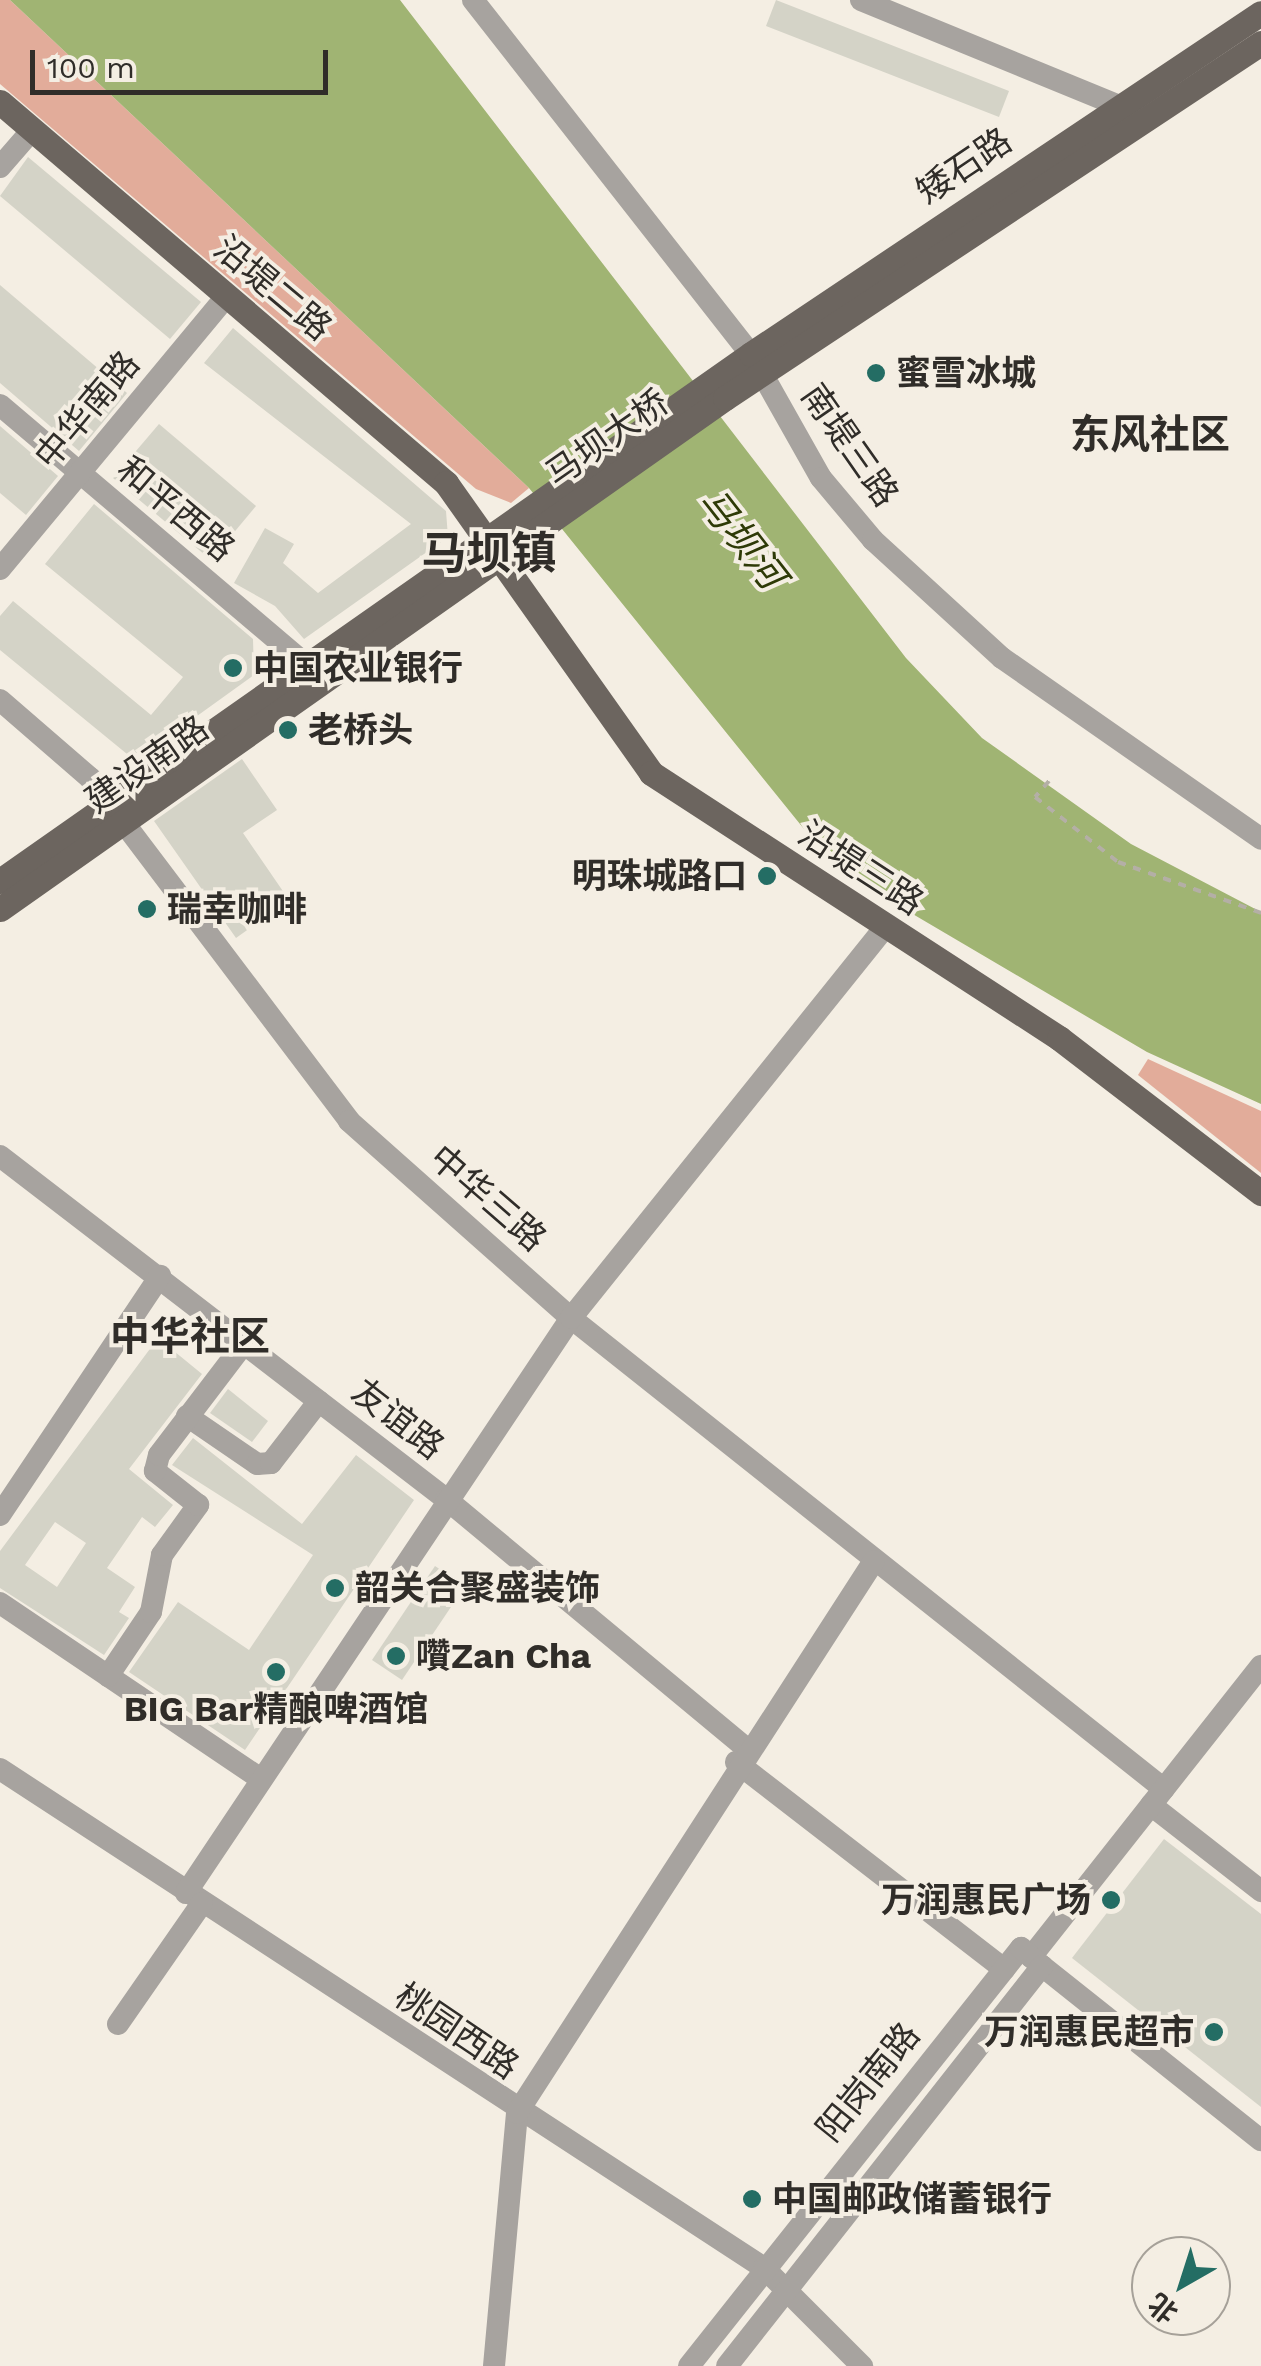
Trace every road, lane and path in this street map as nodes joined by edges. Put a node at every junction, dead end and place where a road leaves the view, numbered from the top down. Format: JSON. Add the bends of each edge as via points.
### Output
{"nodes":[{"id":1,"x":473,"y":0,"type":"edge"},
{"id":2,"x":861,"y":0,"type":"edge"},
{"id":3,"x":1261,"y":13,"type":"edge"},
{"id":4,"x":1261,"y":42,"type":"edge"},
{"id":5,"x":0,"y":102,"type":"edge"},
{"id":6,"x":1117,"y":104,"type":"junction"},
{"id":7,"x":32,"y":129,"type":"junction"},
{"id":8,"x":0,"y":168,"type":"edge"},
{"id":9,"x":227,"y":296,"type":"junction"},
{"id":10,"x":756,"y":364,"type":"junction"},
{"id":11,"x":718,"y":390,"type":"joint"},
{"id":12,"x":0,"y":405,"type":"edge"},
{"id":13,"x":80,"y":473,"type":"junction"},
{"id":14,"x":523,"y":528,"type":"joint"},
{"id":15,"x":493,"y":549,"type":"junction"},
{"id":16,"x":0,"y":569,"type":"edge"},
{"id":17,"x":308,"y":666,"type":"junction"},
{"id":18,"x":0,"y":700,"type":"edge"},
{"id":19,"x":1049,"y":781,"type":"dead end"},
{"id":20,"x":116,"y":817,"type":"junction"},
{"id":21,"x":1261,"y":840,"type":"edge"},
{"id":22,"x":0,"y":881,"type":"edge"},
{"id":23,"x":0,"y":909,"type":"edge"},
{"id":24,"x":1261,"y":913,"type":"edge"},
{"id":25,"x":886,"y":926,"type":"junction"},
{"id":26,"x":0,"y":1156,"type":"edge"},
{"id":27,"x":1261,"y":1194,"type":"edge"},
{"id":28,"x":160,"y":1276,"type":"junction"},
{"id":29,"x":571,"y":1318,"type":"junction"},
{"id":30,"x":245,"y":1342,"type":"junction"},
{"id":31,"x":319,"y":1402,"type":"junction"},
{"id":32,"x":187,"y":1416,"type":"junction"},
{"id":33,"x":446,"y":1500,"type":"junction"},
{"id":34,"x":0,"y":1515,"type":"edge"},
{"id":35,"x":874,"y":1561,"type":"junction"},
{"id":36,"x":0,"y":1603,"type":"edge"},
{"id":37,"x":1261,"y":1666,"type":"edge"},
{"id":38,"x":108,"y":1676,"type":"junction"},
{"id":39,"x":741,"y":1755,"type":"junction"},
{"id":40,"x":0,"y":1769,"type":"edge"},
{"id":41,"x":261,"y":1780,"type":"junction"},
{"id":42,"x":1158,"y":1797,"type":"junction"},
{"id":43,"x":1261,"y":1891,"type":"edge"},
{"id":44,"x":194,"y":1898,"type":"junction"},
{"id":45,"x":1037,"y":1961,"type":"junction"},
{"id":46,"x":1004,"y":1969,"type":"junction"},
{"id":47,"x":118,"y":2024,"type":"dead end"},
{"id":48,"x":517,"y":2113,"type":"junction"},
{"id":49,"x":1261,"y":2140,"type":"edge"},
{"id":50,"x":764,"y":2268,"type":"junction"},
{"id":51,"x":788,"y":2286,"type":"junction"},
{"id":52,"x":494,"y":2366,"type":"edge"},
{"id":53,"x":689,"y":2366,"type":"edge"},
{"id":54,"x":727,"y":2366,"type":"edge"},
{"id":55,"x":862,"y":2366,"type":"edge"}],
"edges":[{"from":1,"to":10,"type":"street","name":"南堤三路"},
{"from":2,"to":6,"type":"street"},
{"from":3,"to":6,"type":"main road","name":"矮石路"},
{"from":4,"to":10,"type":"main road","name":"矮石路"},
{"from":5,"to":7,"type":"main road","name":"沿堤二路"},
{"from":6,"to":10,"type":"main road","name":"矮石路"},
{"from":7,"to":8,"type":"street"},
{"from":7,"to":9,"type":"main road","name":"沿堤二路"},
{"from":9,"to":13,"type":"street","name":"中华南路"},
{"from":9,"to":15,"type":"main road","name":"沿堤二路","via":[[430,468]]},
{"from":10,"to":11,"type":"main road","name":"矮石路"},
{"from":10,"to":21,"type":"street","name":"南堤三路","via":[[821,478],[906,573],[1002,658]]},
{"from":11,"to":14,"type":"main road","name":"马坝大桥"},
{"from":12,"to":13,"type":"street","name":"和平西路"},
{"from":13,"to":16,"type":"street","name":"中华南路"},
{"from":13,"to":17,"type":"street","name":"和平西路"},
{"from":14,"to":15,"type":"main road","name":"建设南路"},
{"from":15,"to":17,"type":"main road","name":"建设南路"},
{"from":15,"to":20,"type":"main road","name":"建设南路"},
{"from":15,"to":25,"type":"main road","name":"沿堤三路","via":[[635,759]]},
{"from":17,"to":20,"type":"main road","name":"建设南路"},
{"from":18,"to":20,"type":"street","name":"中华三路","via":[[90,778]]},
{"from":19,"to":24,"type":"path","via":[[1035,797],[1118,862]]},
{"from":20,"to":22,"type":"main road","name":"建设南路"},
{"from":20,"to":23,"type":"main road","name":"建设南路"},
{"from":20,"to":29,"type":"street","name":"中华三路","via":[[320,1094]]},
{"from":25,"to":27,"type":"main road","name":"沿堤三路","via":[[1059,1038]]},
{"from":25,"to":29,"type":"street"},
{"from":26,"to":28,"type":"street","name":"友谊路"},
{"from":28,"to":30,"type":"street","name":"友谊路"},
{"from":28,"to":34,"type":"street"},
{"from":29,"to":33,"type":"street"},
{"from":29,"to":35,"type":"street","name":"中华三路"},
{"from":30,"to":31,"type":"street","name":"友谊路"},
{"from":30,"to":32,"type":"street"},
{"from":31,"to":32,"type":"street","via":[[270,1463],[257,1464]]},
{"from":31,"to":33,"type":"street","name":"友谊路"},
{"from":32,"to":38,"type":"street","via":[[155,1470],[198,1505],[162,1555],[151,1612]]},
{"from":33,"to":39,"type":"street","name":"友谊路"},
{"from":33,"to":41,"type":"street"},
{"from":35,"to":39,"type":"street"},
{"from":35,"to":42,"type":"street","name":"中华三路"},
{"from":36,"to":38,"type":"street"},
{"from":37,"to":42,"type":"street","name":"阳岗南路"},
{"from":38,"to":41,"type":"street"},
{"from":39,"to":46,"type":"street","name":"友谊路"},
{"from":39,"to":48,"type":"street"},
{"from":40,"to":44,"type":"street","name":"桃园西路"},
{"from":41,"to":44,"type":"street"},
{"from":42,"to":43,"type":"street","name":"中华三路"},
{"from":42,"to":45,"type":"street","name":"阳岗南路"},
{"from":44,"to":47,"type":"street"},
{"from":44,"to":48,"type":"street","name":"桃园西路"},
{"from":45,"to":46,"type":"street","name":"阳岗南路","via":[[1021,1948]]},
{"from":45,"to":49,"type":"street"},
{"from":45,"to":51,"type":"street","name":"阳岗南路"},
{"from":46,"to":50,"type":"street","name":"阳岗南路"},
{"from":48,"to":50,"type":"street","name":"桃园西路"},
{"from":48,"to":52,"type":"street"},
{"from":50,"to":51,"type":"street","name":"桃园西路"},
{"from":50,"to":53,"type":"street","name":"阳岗南路"},
{"from":51,"to":54,"type":"street","name":"阳岗南路"},
{"from":51,"to":55,"type":"street","name":"桃园西路"}]}
